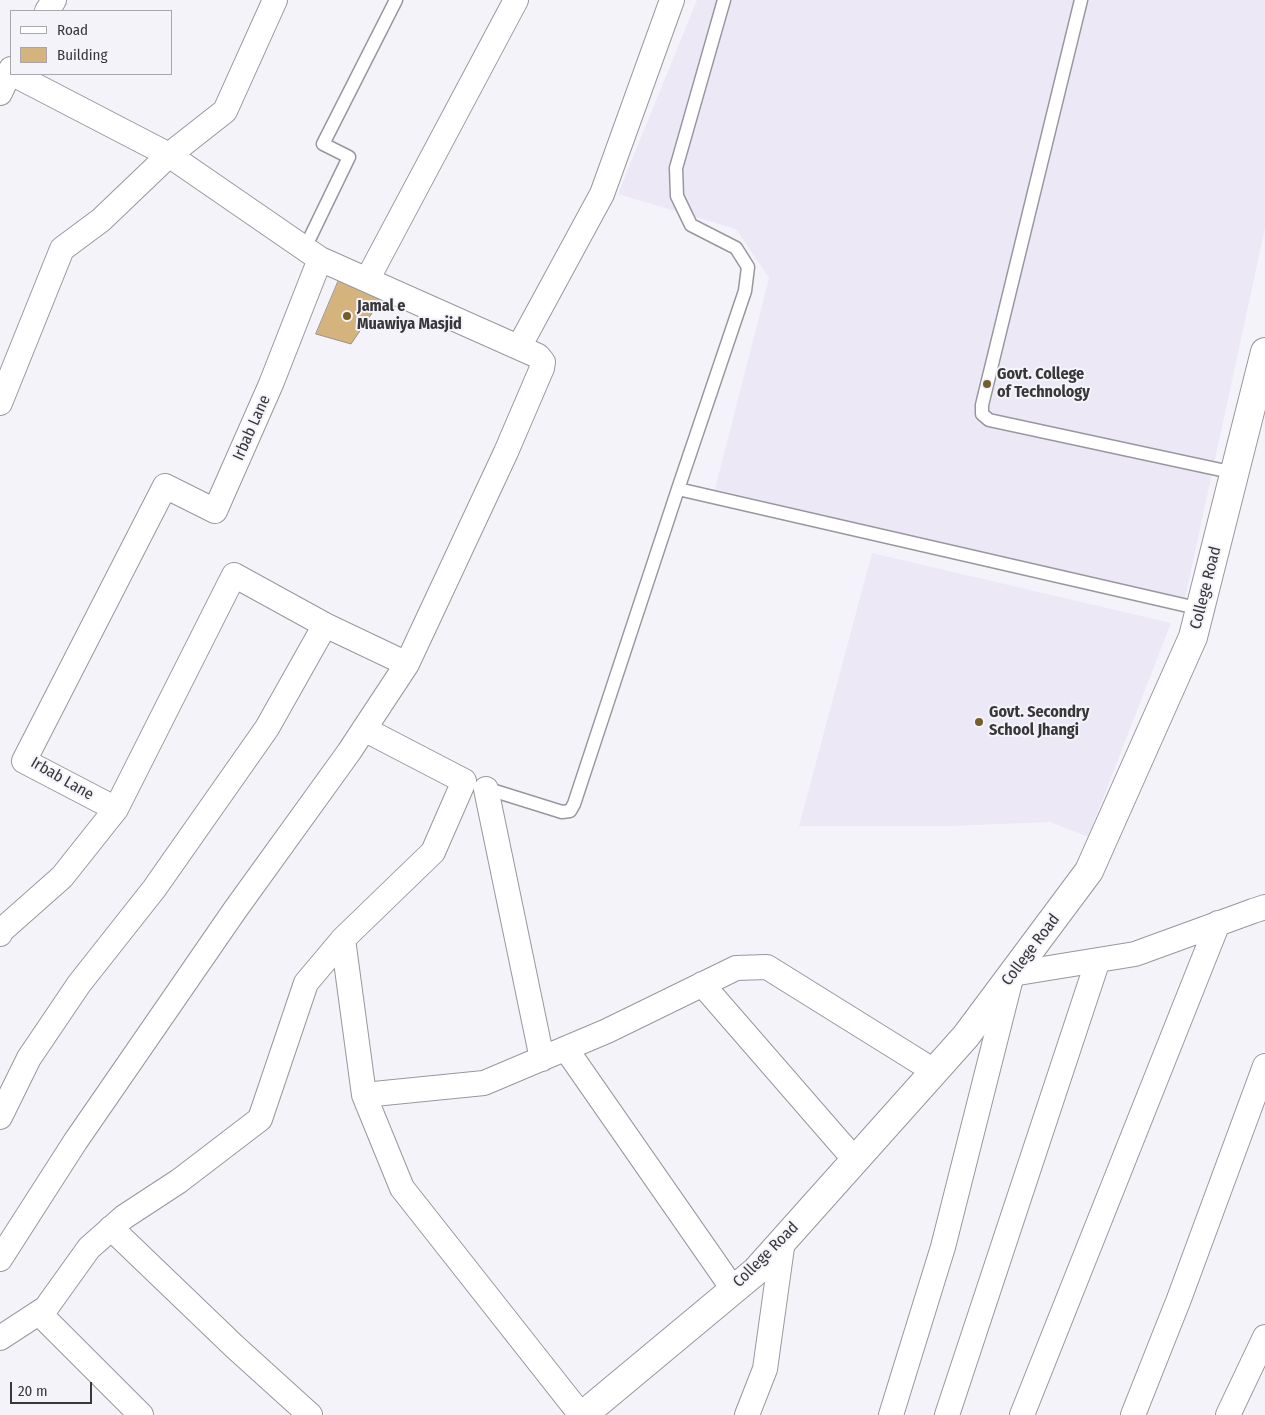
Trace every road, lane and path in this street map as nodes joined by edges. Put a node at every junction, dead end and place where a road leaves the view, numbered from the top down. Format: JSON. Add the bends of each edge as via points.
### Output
{"nodes":[{"id":1,"x":275,"y":0,"type":"edge"},
{"id":2,"x":396,"y":0,"type":"edge"},
{"id":3,"x":516,"y":0,"type":"edge"},
{"id":4,"x":672,"y":0,"type":"edge"},
{"id":5,"x":724,"y":0,"type":"edge"},
{"id":6,"x":1081,"y":0,"type":"edge"},
{"id":7,"x":9,"y":71,"type":"edge"},
{"id":8,"x":17,"y":75,"type":"edge"},
{"id":9,"x":0,"y":93,"type":"edge"},
{"id":10,"x":169,"y":155,"type":"junction"},
{"id":11,"x":313,"y":254,"type":"junction"},
{"id":12,"x":367,"y":280,"type":"junction"},
{"id":13,"x":519,"y":347,"type":"junction"},
{"id":14,"x":1265,"y":352,"type":"edge"},
{"id":15,"x":0,"y":403,"type":"edge"},
{"id":16,"x":1235,"y":473,"type":"junction"},
{"id":17,"x":678,"y":489,"type":"junction"},
{"id":18,"x":1201,"y":609,"type":"junction"},
{"id":19,"x":325,"y":625,"type":"junction"},
{"id":20,"x":407,"y":664,"type":"junction"},
{"id":21,"x":364,"y":729,"type":"junction"},
{"id":22,"x":475,"y":785,"type":"junction"},
{"id":23,"x":116,"y":809,"type":"junction"},
{"id":24,"x":1265,"y":907,"type":"edge"},
{"id":25,"x":1218,"y":923,"type":"junction"},
{"id":26,"x":0,"y":932,"type":"edge"},
{"id":27,"x":343,"y":939,"type":"junction"},
{"id":28,"x":1098,"y":960,"type":"junction"},
{"id":29,"x":1012,"y":974,"type":"junction"},
{"id":30,"x":702,"y":984,"type":"junction"},
{"id":31,"x":566,"y":1049,"type":"junction"},
{"id":32,"x":542,"y":1059,"type":"junction"},
{"id":33,"x":1265,"y":1066,"type":"edge"},
{"id":34,"x":934,"y":1071,"type":"junction"},
{"id":35,"x":364,"y":1095,"type":"junction"},
{"id":36,"x":0,"y":1117,"type":"edge"},
{"id":37,"x":855,"y":1160,"type":"junction"},
{"id":38,"x":111,"y":1228,"type":"junction"},
{"id":39,"x":783,"y":1240,"type":"junction"},
{"id":40,"x":0,"y":1259,"type":"edge"},
{"id":41,"x":733,"y":1290,"type":"junction"},
{"id":42,"x":38,"y":1312,"type":"junction"},
{"id":43,"x":1265,"y":1337,"type":"edge"},
{"id":44,"x":0,"y":1338,"type":"edge"},
{"id":45,"x":141,"y":1415,"type":"edge"},
{"id":46,"x":310,"y":1415,"type":"edge"},
{"id":47,"x":582,"y":1415,"type":"edge"},
{"id":48,"x":747,"y":1415,"type":"edge"},
{"id":49,"x":891,"y":1415,"type":"edge"},
{"id":50,"x":947,"y":1415,"type":"edge"},
{"id":51,"x":1022,"y":1415,"type":"edge"},
{"id":52,"x":1134,"y":1415,"type":"edge"},
{"id":53,"x":1228,"y":1415,"type":"edge"}],
"edges":[{"from":1,"to":10,"type":"street","via":[[225,111]]},
{"from":2,"to":11,"type":"lane","via":[[323,144],[348,157]]},
{"from":3,"to":12,"type":"street"},
{"from":4,"to":13,"type":"street","via":[[602,194]]},
{"from":5,"to":17,"type":"lane","via":[[676,168],[677,196],[691,225],[736,248],[748,267],[745,291]]},
{"from":6,"to":16,"type":"lane","via":[[982,414],[989,420]]},
{"from":7,"to":9,"type":"street"},
{"from":8,"to":10,"type":"street"},
{"from":10,"to":11,"type":"street"},
{"from":10,"to":15,"type":"street","via":[[101,220],[62,249]]},
{"from":11,"to":12,"type":"street"},
{"from":11,"to":23,"type":"street","name":"Irbab Lane","via":[[271,384],[215,510],[165,486],[24,761]]},
{"from":12,"to":13,"type":"street"},
{"from":13,"to":20,"type":"street","via":[[538,356],[543,362],[542,368]]},
{"from":14,"to":16,"type":"main road","name":"College Road"},
{"from":16,"to":18,"type":"main road","name":"College Road"},
{"from":17,"to":18,"type":"lane"},
{"from":17,"to":22,"type":"lane","via":[[570,811],[562,812]]},
{"from":18,"to":29,"type":"main road","name":"College Road","via":[[1193,637],[1089,871]]},
{"from":19,"to":20,"type":"street"},
{"from":19,"to":23,"type":"street","via":[[234,575]]},
{"from":19,"to":36,"type":"street","via":[[267,728],[154,890],[79,984],[29,1058]]},
{"from":20,"to":21,"type":"street"},
{"from":21,"to":22,"type":"street"},
{"from":21,"to":40,"type":"street","via":[[75,1142]]},
{"from":22,"to":27,"type":"street","via":[[433,852]]},
{"from":22,"to":32,"type":"street"},
{"from":23,"to":26,"type":"street","via":[[62,877]]},
{"from":24,"to":25,"type":"street"},
{"from":25,"to":28,"type":"street","via":[[1135,954]]},
{"from":25,"to":51,"type":"street"},
{"from":27,"to":35,"type":"street"},
{"from":27,"to":38,"type":"street","via":[[306,983],[260,1119]]},
{"from":28,"to":29,"type":"street"},
{"from":28,"to":50,"type":"street"},
{"from":29,"to":34,"type":"main road","name":"College Road","via":[[966,1036]]},
{"from":29,"to":49,"type":"street","via":[[943,1247]]},
{"from":30,"to":31,"type":"street"},
{"from":30,"to":34,"type":"street","via":[[736,968],[767,967]]},
{"from":30,"to":37,"type":"street"},
{"from":31,"to":32,"type":"street"},
{"from":31,"to":41,"type":"street"},
{"from":32,"to":35,"type":"street","via":[[484,1083]]},
{"from":33,"to":52,"type":"street"},
{"from":34,"to":37,"type":"main road","name":"College Road"},
{"from":35,"to":47,"type":"street","via":[[402,1188]]},
{"from":37,"to":39,"type":"main road","name":"College Road"},
{"from":38,"to":42,"type":"street","via":[[89,1248],[46,1308]]},
{"from":38,"to":46,"type":"street"},
{"from":39,"to":41,"type":"main road","name":"College Road","via":[[756,1271]]},
{"from":39,"to":48,"type":"street","via":[[766,1369]]},
{"from":41,"to":47,"type":"main road","name":"College Road"},
{"from":42,"to":44,"type":"street"},
{"from":42,"to":45,"type":"street"},
{"from":43,"to":53,"type":"street"}]}
